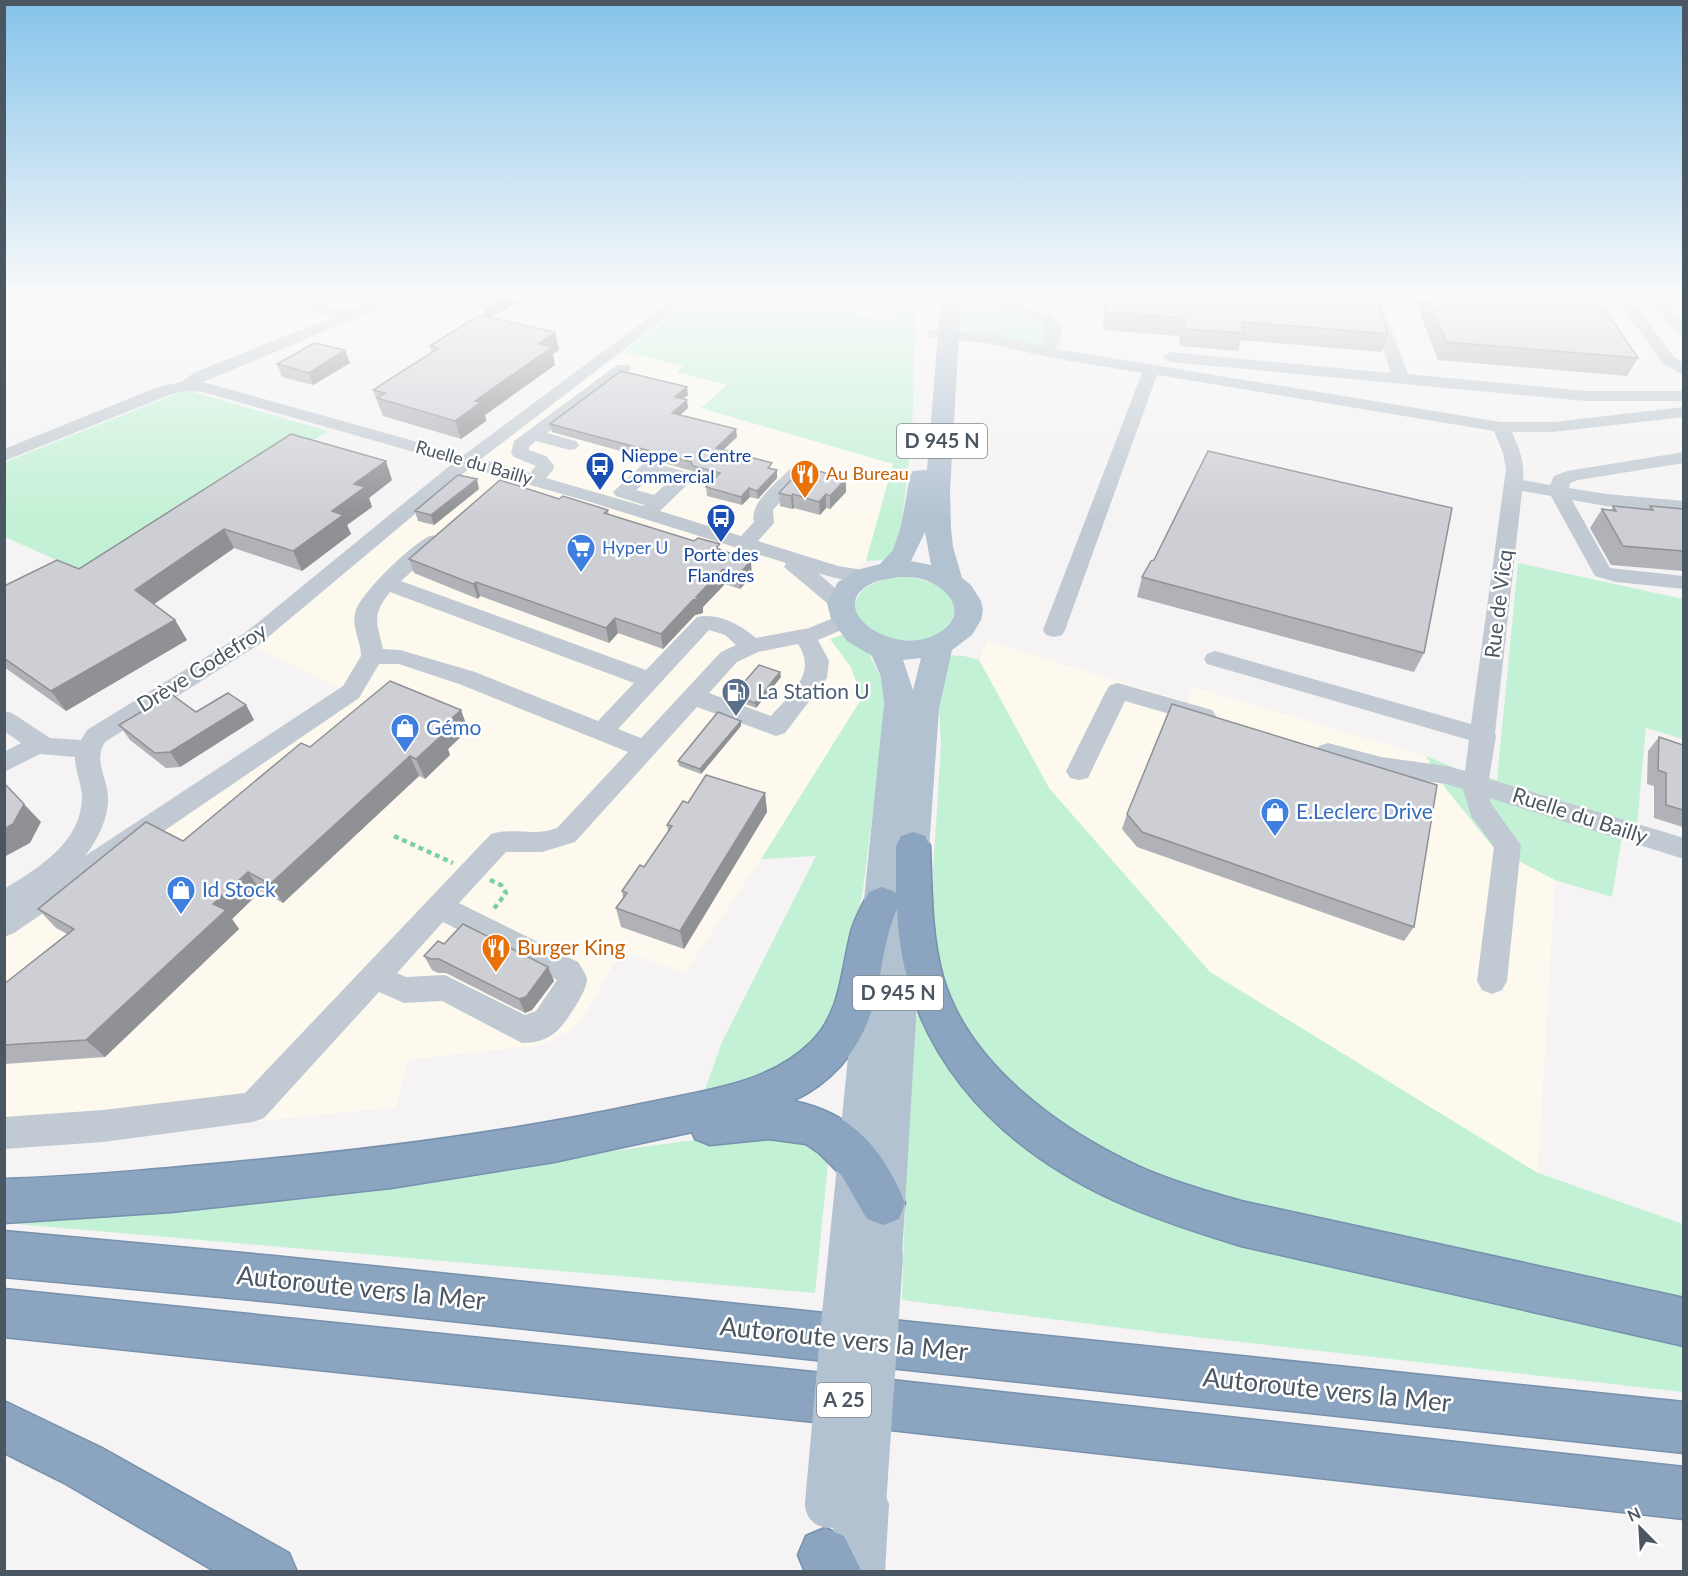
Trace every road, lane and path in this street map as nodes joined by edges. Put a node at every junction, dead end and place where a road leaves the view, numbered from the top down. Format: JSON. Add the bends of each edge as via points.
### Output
{"nodes":[{"id":1,"x":212,"y":372,"type":"edge"},
{"id":2,"x":587,"y":372,"type":"edge"},
{"id":3,"x":617,"y":372,"type":"edge"},
{"id":4,"x":936,"y":372,"type":"edge"},
{"id":5,"x":943,"y":372,"type":"edge"},
{"id":6,"x":952,"y":372,"type":"edge"},
{"id":7,"x":1150,"y":372,"type":"edge"},
{"id":8,"x":1166,"y":372,"type":"edge"},
{"id":9,"x":1286,"y":372,"type":"edge"},
{"id":10,"x":1323,"y":372,"type":"edge"},
{"id":11,"x":1398,"y":372,"type":"edge"},
{"id":12,"x":1401,"y":379,"type":"junction"},
{"id":13,"x":187,"y":387,"type":"junction"},
{"id":14,"x":1283,"y":392,"type":"junction"},
{"id":15,"x":945,"y":395,"type":"junction"},
{"id":16,"x":1683,"y":396,"type":"edge"},
{"id":17,"x":1683,"y":412,"type":"edge"},
{"id":18,"x":1501,"y":427,"type":"junction"},
{"id":19,"x":534,"y":435,"type":"junction"},
{"id":20,"x":570,"y":445,"type":"dead end"},
{"id":21,"x":4,"y":456,"type":"edge"},
{"id":22,"x":1683,"y":457,"type":"edge"},
{"id":23,"x":467,"y":461,"type":"junction"},
{"id":24,"x":798,"y":472,"type":"edge"},
{"id":25,"x":513,"y":474,"type":"junction"},
{"id":26,"x":534,"y":479,"type":"junction"},
{"id":27,"x":1513,"y":484,"type":"junction"},
{"id":28,"x":496,"y":488,"type":"edge"},
{"id":29,"x":1558,"y":492,"type":"junction"},
{"id":30,"x":1683,"y":507,"type":"edge"},
{"id":31,"x":454,"y":525,"type":"edge"},
{"id":32,"x":753,"y":547,"type":"junction"},
{"id":33,"x":879,"y":573,"type":"junction"},
{"id":34,"x":950,"y":582,"type":"junction"},
{"id":35,"x":1683,"y":583,"type":"edge"},
{"id":36,"x":388,"y":584,"type":"junction"},
{"id":37,"x":842,"y":612,"type":"junction"},
{"id":38,"x":1054,"y":630,"type":"dead end"},
{"id":39,"x":804,"y":637,"type":"junction"},
{"id":40,"x":939,"y":645,"type":"junction"},
{"id":41,"x":752,"y":646,"type":"junction"},
{"id":42,"x":880,"y":646,"type":"junction"},
{"id":43,"x":372,"y":652,"type":"junction"},
{"id":44,"x":1215,"y":659,"type":"dead end"},
{"id":45,"x":650,"y":680,"type":"junction"},
{"id":46,"x":692,"y":696,"type":"junction"},
{"id":47,"x":4,"y":719,"type":"edge"},
{"id":48,"x":1229,"y":723,"type":"edge"},
{"id":49,"x":601,"y":732,"type":"junction"},
{"id":50,"x":1484,"y":736,"type":"junction"},
{"id":51,"x":39,"y":744,"type":"junction"},
{"id":52,"x":1306,"y":746,"type":"edge"},
{"id":53,"x":643,"y":748,"type":"junction"},
{"id":54,"x":87,"y":749,"type":"junction"},
{"id":55,"x":4,"y":763,"type":"edge"},
{"id":56,"x":1079,"y":771,"type":"dead end"},
{"id":57,"x":1477,"y":783,"type":"junction"},
{"id":58,"x":913,"y":846,"type":"junction"},
{"id":59,"x":1683,"y":849,"type":"edge"},
{"id":60,"x":882,"y":902,"type":"junction"},
{"id":61,"x":4,"y":904,"type":"edge"},
{"id":62,"x":438,"y":906,"type":"junction"},
{"id":63,"x":4,"y":925,"type":"edge"},
{"id":64,"x":374,"y":976,"type":"junction"},
{"id":65,"x":1492,"y":981,"type":"dead end"},
{"id":66,"x":4,"y":1133,"type":"edge"},
{"id":67,"x":579,"y":1139,"type":"junction"},
{"id":68,"x":860,"y":1162,"type":"junction"},
{"id":69,"x":4,"y":1201,"type":"edge"},
{"id":70,"x":884,"y":1203,"type":"junction"},
{"id":71,"x":4,"y":1254,"type":"edge"},
{"id":72,"x":865,"y":1257,"type":"junction"},
{"id":73,"x":4,"y":1313,"type":"edge"},
{"id":74,"x":1683,"y":1322,"type":"edge"},
{"id":75,"x":4,"y":1425,"type":"edge"},
{"id":76,"x":1683,"y":1428,"type":"edge"},
{"id":77,"x":1683,"y":1493,"type":"edge"},
{"id":78,"x":838,"y":1546,"type":"edge"},
{"id":79,"x":270,"y":1572,"type":"edge"}],
"edges":[{"from":1,"to":13,"type":"street"},
{"from":2,"to":23,"type":"street","name":"Drève Godefroy"},
{"from":3,"to":19,"type":"street"},
{"from":4,"to":33,"type":"main road","number":"D 945 N","via":[[915,525],[906,552]]},
{"from":5,"to":15,"type":"main road","number":"D 945 N"},
{"from":6,"to":15,"type":"street"},
{"from":7,"to":38,"type":"street"},
{"from":8,"to":14,"type":"street"},
{"from":9,"to":14,"type":"street"},
{"from":10,"to":12,"type":"street"},
{"from":11,"to":12,"type":"street"},
{"from":12,"to":16,"type":"street","via":[[1586,396]]},
{"from":13,"to":21,"type":"street","via":[[157,394]]},
{"from":13,"to":23,"type":"street","name":"Ruelle du Bailly","via":[[209,388]]},
{"from":14,"to":18,"type":"street"},
{"from":15,"to":34,"type":"main road","number":"D 945 N","via":[[939,531],[942,563]]},
{"from":17,"to":18,"type":"street","via":[[1547,428]]},
{"from":18,"to":27,"type":"street","name":"Rue de Vicq","via":[[1514,458]]},
{"from":19,"to":20,"type":"street"},
{"from":19,"to":26,"type":"street","via":[[518,451],[545,465]]},
{"from":22,"to":29,"type":"street","via":[[1574,475],[1561,480]]},
{"from":23,"to":25,"type":"street","name":"Ruelle du Bailly"},
{"from":23,"to":54,"type":"street","name":"Drève Godefroy","via":[[265,630],[96,736]]},
{"from":24,"to":32,"type":"street","via":[[764,508],[764,524]]},
{"from":25,"to":26,"type":"street","name":"Ruelle du Bailly"},
{"from":25,"to":28,"type":"street"},
{"from":26,"to":32,"type":"street","name":"Ruelle du Bailly","via":[[652,507]]},
{"from":27,"to":29,"type":"street"},
{"from":27,"to":50,"type":"street","name":"Rue de Vicq"},
{"from":29,"to":30,"type":"street"},
{"from":29,"to":35,"type":"street","via":[[1602,572]]},
{"from":31,"to":36,"type":"street"},
{"from":32,"to":33,"type":"street","name":"Ruelle du Bailly","via":[[836,572]]},
{"from":32,"to":37,"type":"street","name":"Ruelle du Bailly","via":[[812,578]]},
{"from":33,"to":34,"type":"main road","via":[[922,571]]},
{"from":33,"to":37,"type":"main road","via":[[847,589]]},
{"from":34,"to":40,"type":"main road","via":[[965,597],[969,615],[960,632]]},
{"from":36,"to":43,"type":"street","via":[[366,610]]},
{"from":36,"to":45,"type":"street"},
{"from":37,"to":39,"type":"street","via":[[823,631]]},
{"from":37,"to":42,"type":"main road","via":[[857,636]]},
{"from":39,"to":41,"type":"street"},
{"from":39,"to":46,"type":"street","via":[[818,659],[818,671],[776,727]]},
{"from":40,"to":42,"type":"main road","via":[[910,650]]},
{"from":40,"to":58,"type":"main road","number":"D 945 N","via":[[924,709]]},
{"from":41,"to":45,"type":"street","via":[[733,630],[705,622]]},
{"from":41,"to":46,"type":"street","via":[[729,657]]},
{"from":42,"to":60,"type":"main road","number":"D 945 N","via":[[894,669],[899,698]]},
{"from":43,"to":49,"type":"street","via":[[467,678]]},
{"from":43,"to":63,"type":"street","via":[[357,686],[337,704]]},
{"from":44,"to":50,"type":"street"},
{"from":45,"to":49,"type":"street"},
{"from":46,"to":53,"type":"street"},
{"from":47,"to":51,"type":"street"},
{"from":48,"to":56,"type":"street","via":[[1118,691]]},
{"from":49,"to":53,"type":"street"},
{"from":50,"to":57,"type":"street","name":"Rue de Vicq"},
{"from":51,"to":54,"type":"street"},
{"from":51,"to":55,"type":"street"},
{"from":52,"to":57,"type":"street","name":"Ruelle du Bailly","via":[[1367,763]]},
{"from":53,"to":62,"type":"street","via":[[566,835],[541,843],[500,841]]},
{"from":54,"to":61,"type":"street","via":[[86,762],[95,798],[82,839],[64,862]]},
{"from":57,"to":59,"type":"street","name":"Ruelle du Bailly"},
{"from":57,"to":65,"type":"street","name":"Rue de Vicq","via":[[1475,794],[1480,809],[1508,845]]},
{"from":58,"to":70,"type":"main road","number":"D 945 N","via":[[901,946]]},
{"from":58,"to":74,"type":"highway","via":[[917,947],[939,1017],[960,1052],[991,1090],[1028,1124],[1071,1154],[1147,1192],[1234,1222]]},
{"from":60,"to":67,"type":"highway","via":[[868,940],[854,1013],[839,1040],[814,1066],[753,1097]]},
{"from":60,"to":68,"type":"main road","number":"D 945 N"},
{"from":62,"to":64,"type":"street"},
{"from":62,"to":64,"type":"street","via":[[568,971],[572,979],[570,989],[547,1021],[534,1029],[516,1027],[444,988],[404,990]]},
{"from":64,"to":66,"type":"street","via":[[253,1107],[104,1126]]},
{"from":67,"to":68,"type":"highway","via":[[752,1120],[789,1120],[830,1134]]},
{"from":67,"to":69,"type":"highway","via":[[315,1176]]},
{"from":68,"to":70,"type":"highway"},
{"from":68,"to":72,"type":"main road","number":"D 945 N"},
{"from":70,"to":72,"type":"main road","number":"D 945 N"},
{"from":71,"to":76,"type":"highway","name":"Autoroute vers la Mer"},
{"from":72,"to":78,"type":"main road","number":"D 945 N","bridge":true},
{"from":73,"to":77,"type":"highway","number":"A 25","via":[[844,1400]]},
{"from":75,"to":79,"type":"highway"}]}
